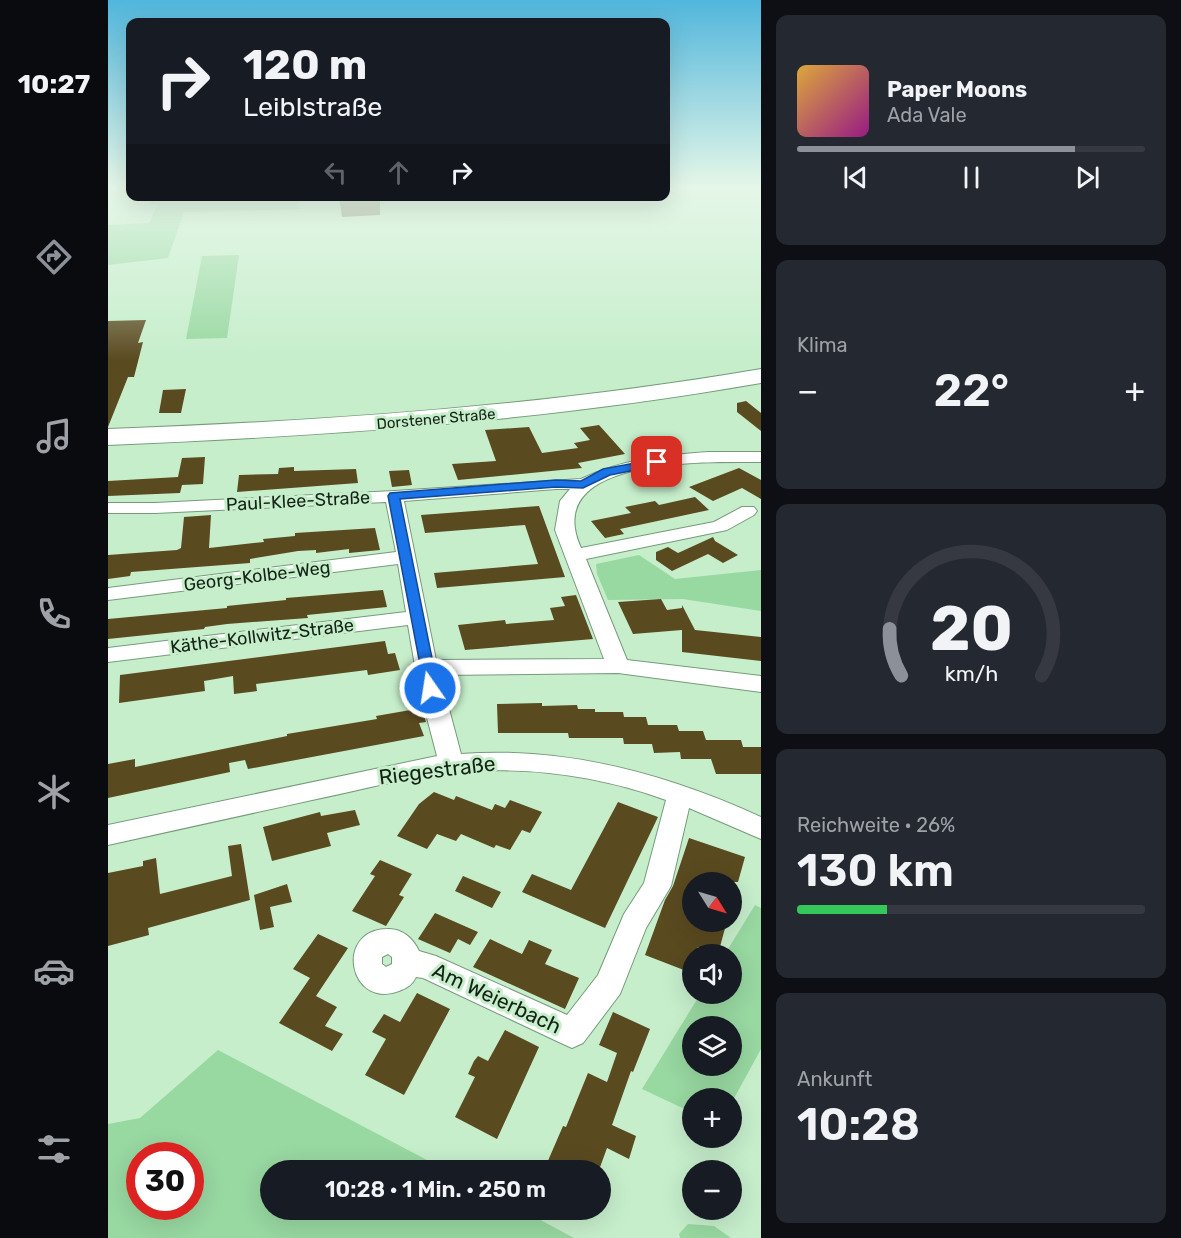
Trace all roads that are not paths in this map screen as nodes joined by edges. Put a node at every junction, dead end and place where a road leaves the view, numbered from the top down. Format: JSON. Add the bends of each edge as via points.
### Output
{"nodes":[{"id":1,"x":761,"y":376,"type":"edge"},
{"id":2,"x":108,"y":437,"type":"edge"},
{"id":3,"x":761,"y":457,"type":"edge"},
{"id":4,"x":583,"y":484,"type":"junction"},
{"id":5,"x":394,"y":496,"type":"junction"},
{"id":6,"x":108,"y":508,"type":"edge"},
{"id":7,"x":748,"y":511,"type":"dead end"},
{"id":8,"x":575,"y":555,"type":"junction"},
{"id":9,"x":405,"y":557,"type":"junction"},
{"id":10,"x":108,"y":594,"type":"edge"},
{"id":11,"x":416,"y":617,"type":"junction"},
{"id":12,"x":108,"y":655,"type":"edge"},
{"id":13,"x":618,"y":666,"type":"junction"},
{"id":14,"x":425,"y":668,"type":"junction"},
{"id":15,"x":761,"y":684,"type":"edge"},
{"id":16,"x":452,"y":764,"type":"junction"},
{"id":17,"x":680,"y":794,"type":"junction"},
{"id":18,"x":761,"y":829,"type":"edge"},
{"id":19,"x":108,"y":835,"type":"edge"},
{"id":20,"x":408,"y":963,"type":"dead end"}],
"edges":[{"from":1,"to":2,"type":"main road","name":"Dorstener Straße","via":[[489,415],[318,428]]},
{"from":3,"to":4,"type":"street","via":[[635,465],[607,472]]},
{"from":4,"to":5,"type":"street"},
{"from":4,"to":8,"type":"street","via":[[568,502],[565,514],[564,527]]},
{"from":5,"to":6,"type":"street","name":"Paul-Klee-Straße"},
{"from":5,"to":9,"type":"street","name":"Paul-Klee-Straße"},
{"from":7,"to":8,"type":"street","via":[[720,526]]},
{"from":8,"to":13,"type":"street"},
{"from":9,"to":10,"type":"street","name":"Georg-Kolbe-Weg"},
{"from":9,"to":11,"type":"street","name":"Paul-Klee-Straße"},
{"from":11,"to":12,"type":"street","name":"Käthe-Kollwitz-Straße"},
{"from":11,"to":14,"type":"street","name":"Paul-Klee-Straße"},
{"from":13,"to":14,"type":"street"},
{"from":13,"to":15,"type":"street"},
{"from":14,"to":16,"type":"street","name":"Paul-Klee-Straße"},
{"from":16,"to":17,"type":"street","name":"Riegestraße","via":[[504,761],[556,765],[600,772]]},
{"from":16,"to":19,"type":"street","name":"Riegestraße","via":[[422,767]]},
{"from":17,"to":18,"type":"street","name":"Riegestraße"},
{"from":17,"to":20,"type":"street","name":"Am Weierbach","via":[[657,886],[634,923],[609,984],[572,1033],[426,965]]}]}
